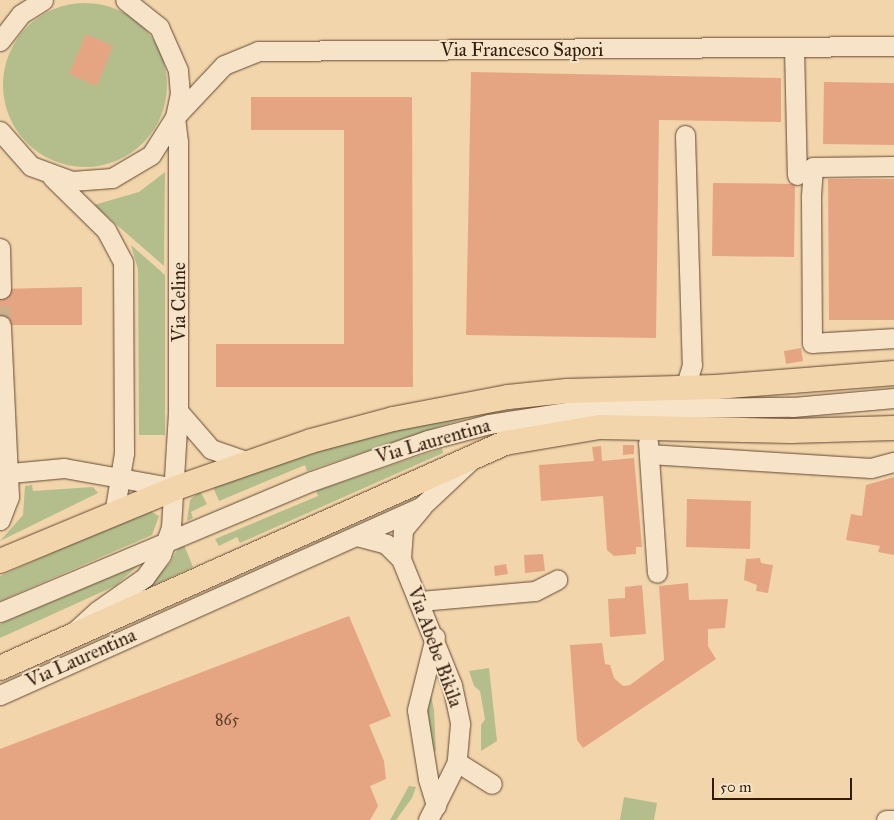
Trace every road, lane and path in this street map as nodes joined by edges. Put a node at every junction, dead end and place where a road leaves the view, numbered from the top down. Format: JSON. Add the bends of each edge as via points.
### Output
{"nodes":[{"id":1,"x":43,"y":0,"type":"edge"},
{"id":2,"x":125,"y":0,"type":"edge"},
{"id":3,"x":0,"y":41,"type":"edge"},
{"id":4,"x":894,"y":46,"type":"edge"},
{"id":5,"x":794,"y":47,"type":"junction"},
{"id":6,"x":175,"y":117,"type":"junction"},
{"id":7,"x":0,"y":131,"type":"edge"},
{"id":8,"x":685,"y":135,"type":"dead end"},
{"id":9,"x":0,"y":153,"type":"edge"},
{"id":10,"x":30,"y":166,"type":"junction"},
{"id":11,"x":894,"y":166,"type":"edge"},
{"id":12,"x":797,"y":175,"type":"dead end"},
{"id":13,"x":52,"y":177,"type":"junction"},
{"id":14,"x":0,"y":248,"type":"edge"},
{"id":15,"x":1,"y":289,"type":"dead end"},
{"id":16,"x":1,"y":325,"type":"edge"},
{"id":17,"x":894,"y":338,"type":"edge"},
{"id":18,"x":894,"y":374,"type":"edge"},
{"id":19,"x":685,"y":388,"type":"junction"},
{"id":20,"x":894,"y":398,"type":"edge"},
{"id":21,"x":178,"y":411,"type":"junction"},
{"id":22,"x":647,"y":426,"type":"junction"},
{"id":23,"x":894,"y":428,"type":"edge"},
{"id":24,"x":476,"y":454,"type":"junction"},
{"id":25,"x":649,"y":454,"type":"junction"},
{"id":26,"x":894,"y":462,"type":"edge"},
{"id":27,"x":252,"y":463,"type":"junction"},
{"id":28,"x":4,"y":473,"type":"edge"},
{"id":29,"x":122,"y":477,"type":"junction"},
{"id":30,"x":176,"y":488,"type":"junction"},
{"id":31,"x":422,"y":506,"type":"junction"},
{"id":32,"x":114,"y":514,"type":"junction"},
{"id":33,"x":0,"y":520,"type":"edge"},
{"id":34,"x":357,"y":536,"type":"junction"},
{"id":35,"x":167,"y":542,"type":"junction"},
{"id":36,"x":401,"y":559,"type":"junction"},
{"id":37,"x":0,"y":561,"type":"edge"},
{"id":38,"x":658,"y":573,"type":"dead end"},
{"id":39,"x":557,"y":580,"type":"dead end"},
{"id":40,"x":420,"y":600,"type":"junction"},
{"id":41,"x":0,"y":612,"type":"edge"},
{"id":42,"x":71,"y":636,"type":"junction"},
{"id":43,"x":435,"y":637,"type":"junction"},
{"id":44,"x":0,"y":668,"type":"edge"},
{"id":45,"x":0,"y":695,"type":"edge"},
{"id":46,"x":456,"y":762,"type":"junction"},
{"id":47,"x":492,"y":784,"type":"dead end"},
{"id":48,"x":432,"y":813,"type":"edge"},
{"id":49,"x":886,"y":820,"type":"edge"},
{"id":50,"x":894,"y":820,"type":"edge"}],
"edges":[{"from":1,"to":3,"type":"street","via":[[21,14]]},
{"from":2,"to":6,"type":"street","via":[[148,15],[171,47],[180,78]]},
{"from":4,"to":5,"type":"street","name":"Via Francesco Sapori"},
{"from":5,"to":6,"type":"street","name":"Via Francesco Sapori","via":[[258,51],[224,65]]},
{"from":5,"to":12,"type":"street"},
{"from":6,"to":13,"type":"street","via":[[159,147],[123,174],[91,182]]},
{"from":6,"to":21,"type":"street","name":"Via Celine","via":[[178,142]]},
{"from":7,"to":10,"type":"street"},
{"from":8,"to":19,"type":"street","via":[[692,365]]},
{"from":9,"to":10,"type":"street"},
{"from":10,"to":13,"type":"street"},
{"from":11,"to":17,"type":"street","via":[[813,167],[811,292],[812,343]]},
{"from":13,"to":29,"type":"street","via":[[106,230],[123,262]]},
{"from":14,"to":15,"type":"street"},
{"from":16,"to":28,"type":"street"},
{"from":18,"to":19,"type":"main road","name":"Via Laurentina"},
{"from":19,"to":27,"type":"main road","name":"Via Laurentina","via":[[566,391],[485,400],[356,428]]},
{"from":20,"to":35,"type":"street","name":"Via Laurentina","via":[[793,407],[586,409],[521,417],[371,459]]},
{"from":21,"to":27,"type":"street","via":[[211,448]]},
{"from":21,"to":30,"type":"street","name":"Via Celine"},
{"from":22,"to":23,"type":"main road","name":"Via Laurentina","via":[[791,431]]},
{"from":22,"to":24,"type":"main road","name":"Via Laurentina","via":[[556,433]]},
{"from":22,"to":25,"type":"street"},
{"from":24,"to":31,"type":"street","name":"Via Laurentina","via":[[452,482]]},
{"from":24,"to":42,"type":"main road","name":"Via Laurentina"},
{"from":25,"to":26,"type":"street","via":[[871,468]]},
{"from":25,"to":38,"type":"street"},
{"from":27,"to":30,"type":"main road","name":"Via Laurentina"},
{"from":28,"to":29,"type":"street","name":"Via Laurentina","via":[[64,468]]},
{"from":28,"to":33,"type":"street","via":[[8,504]]},
{"from":29,"to":30,"type":"street","name":"Via Laurentina"},
{"from":29,"to":32,"type":"street"},
{"from":30,"to":32,"type":"main road","name":"Via Laurentina"},
{"from":30,"to":35,"type":"street","name":"Via Celine"},
{"from":31,"to":34,"type":"street","name":"Via Laurentina"},
{"from":31,"to":36,"type":"street","name":"Via Abebe Bikila","via":[[403,530]]},
{"from":32,"to":37,"type":"main road","name":"Via Laurentina"},
{"from":34,"to":36,"type":"street","via":[[386,544]]},
{"from":34,"to":45,"type":"street","name":"Via Laurentina"},
{"from":35,"to":41,"type":"street","name":"Via Laurentina"},
{"from":35,"to":42,"type":"street","via":[[145,577],[97,611]]},
{"from":36,"to":40,"type":"street","name":"Via Abebe Bikila"},
{"from":39,"to":40,"type":"street","via":[[535,591]]},
{"from":40,"to":43,"type":"street","name":"Via Abebe Bikila"},
{"from":42,"to":44,"type":"main road","name":"Via Laurentina"},
{"from":43,"to":46,"type":"street","name":"Via Abebe Bikila","via":[[458,705]]},
{"from":43,"to":48,"type":"street","via":[[417,710]]},
{"from":46,"to":47,"type":"street"},
{"from":46,"to":48,"type":"street","name":"Via Abebe Bikila"},
{"from":49,"to":50,"type":"street"}]}
